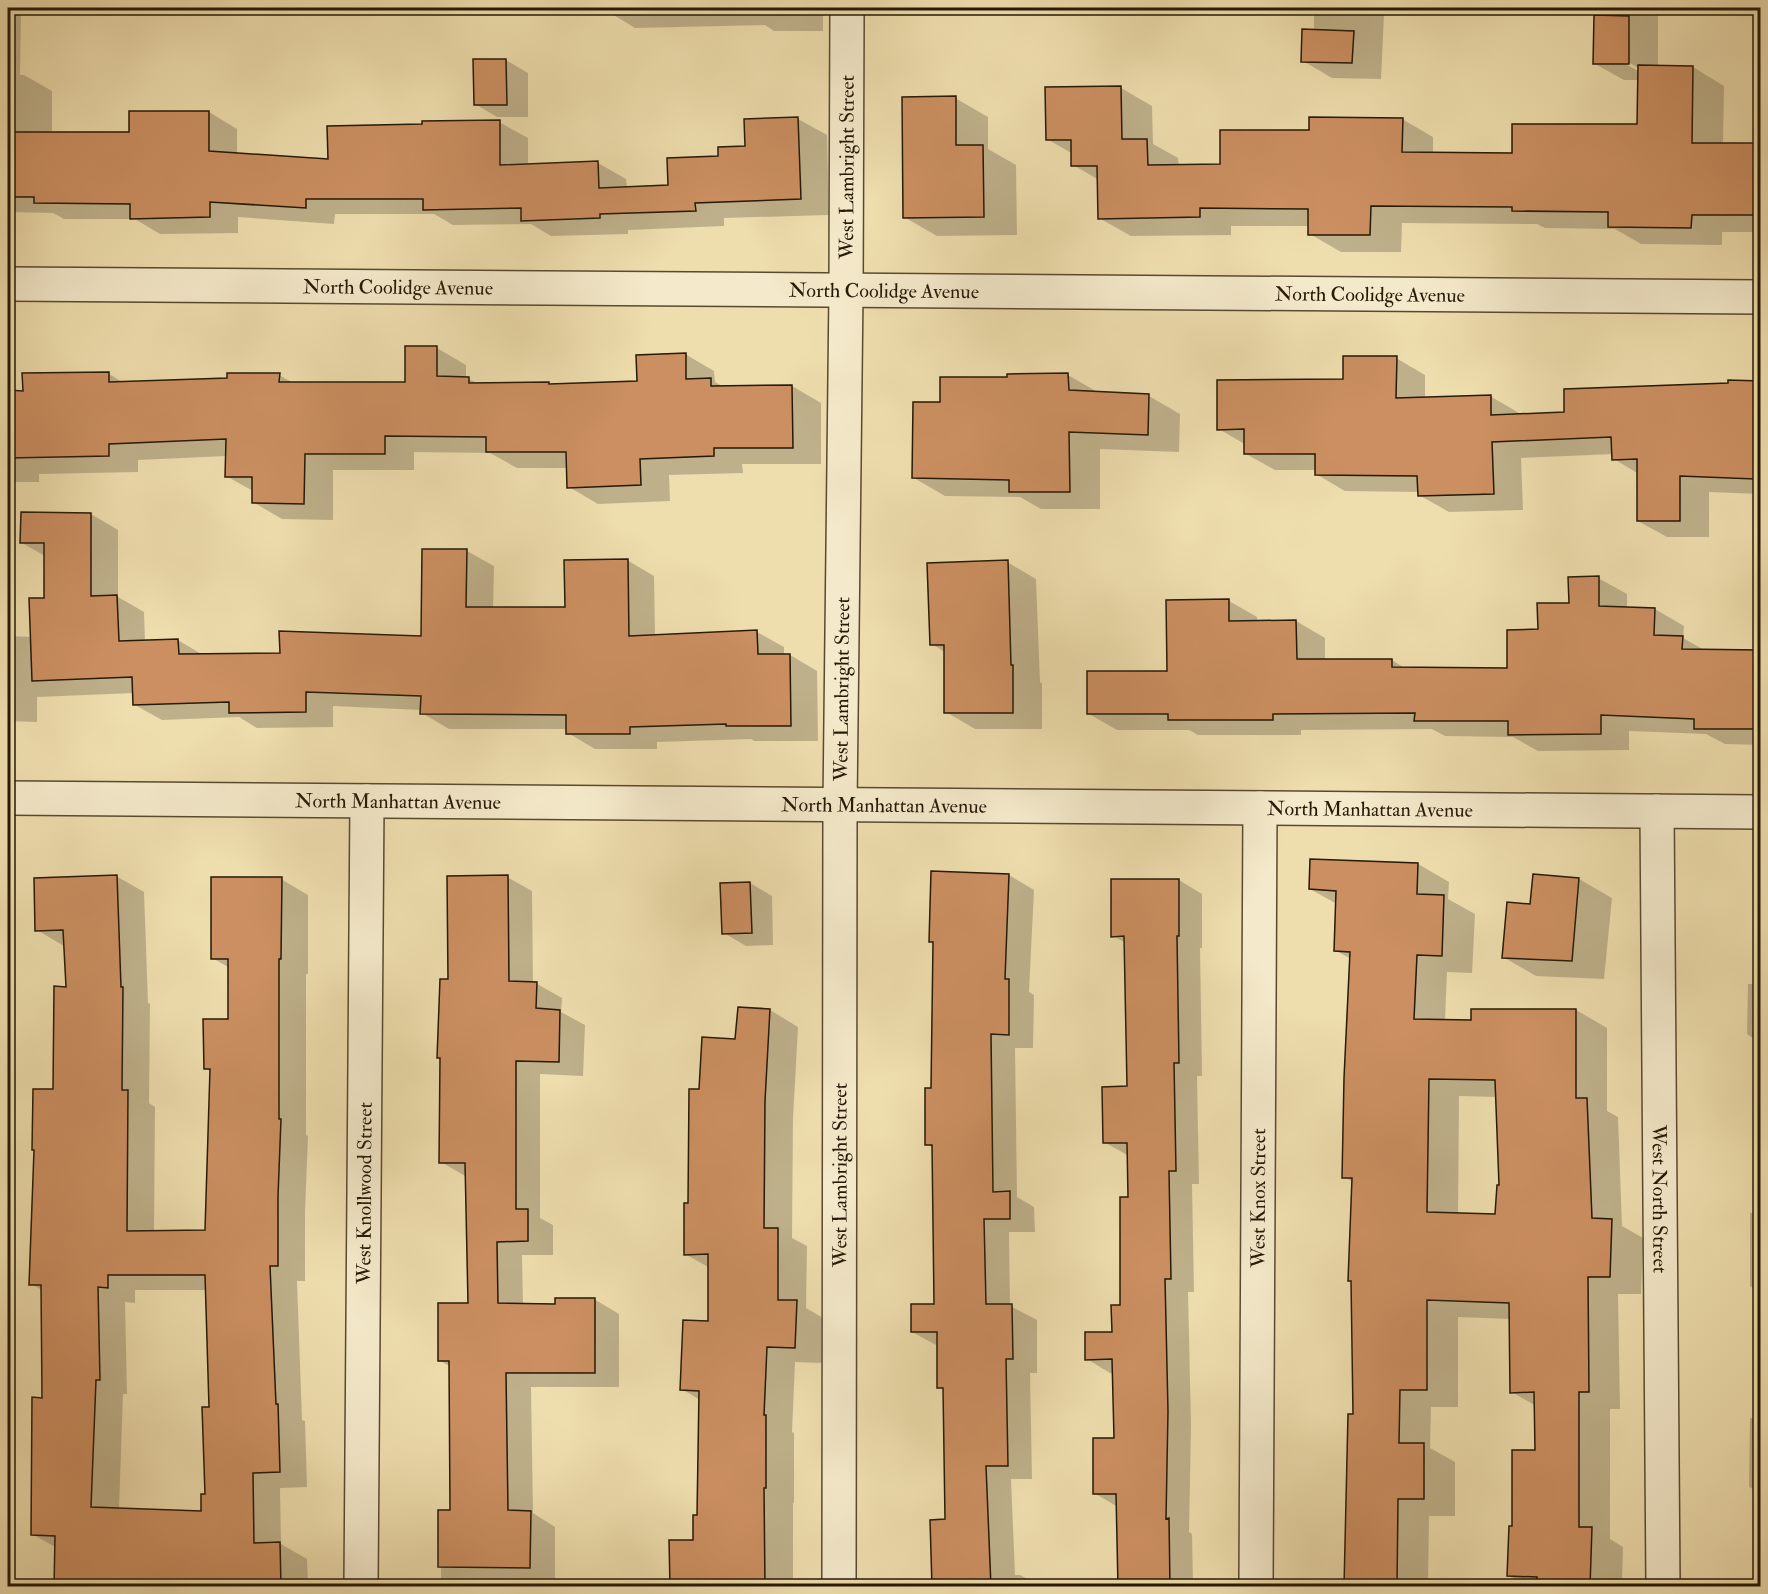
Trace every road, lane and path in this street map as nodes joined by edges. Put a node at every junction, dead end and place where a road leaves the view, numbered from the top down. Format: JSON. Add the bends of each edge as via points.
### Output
{"nodes":[{"id":1,"x":847,"y":8,"type":"edge"},
{"id":2,"x":8,"y":284,"type":"edge"},
{"id":3,"x":846,"y":291,"type":"junction"},
{"id":4,"x":1761,"y":297,"type":"edge"},
{"id":5,"x":8,"y":798,"type":"edge"},
{"id":6,"x":367,"y":801,"type":"junction"},
{"id":7,"x":840,"y":805,"type":"junction"},
{"id":8,"x":1260,"y":808,"type":"junction"},
{"id":9,"x":1657,"y":811,"type":"junction"},
{"id":10,"x":1761,"y":812,"type":"edge"},
{"id":11,"x":361,"y":1587,"type":"edge"},
{"id":12,"x":839,"y":1587,"type":"edge"},
{"id":13,"x":1256,"y":1587,"type":"edge"},
{"id":14,"x":1663,"y":1587,"type":"edge"}],
"edges":[{"from":1,"to":3,"type":"street","name":"West Lambright Street"},
{"from":2,"to":3,"type":"street","name":"North Coolidge Avenue"},
{"from":3,"to":4,"type":"street","name":"North Coolidge Avenue"},
{"from":3,"to":7,"type":"street","name":"West Lambright Street"},
{"from":5,"to":6,"type":"street","name":"North Manhattan Avenue"},
{"from":6,"to":7,"type":"street","name":"North Manhattan Avenue"},
{"from":6,"to":11,"type":"street","name":"West Knollwood Street"},
{"from":7,"to":8,"type":"street","name":"North Manhattan Avenue"},
{"from":7,"to":12,"type":"street","name":"West Lambright Street"},
{"from":8,"to":9,"type":"street","name":"North Manhattan Avenue"},
{"from":8,"to":13,"type":"street","name":"West Knox Street"},
{"from":9,"to":10,"type":"street","name":"North Manhattan Avenue"},
{"from":9,"to":14,"type":"street","name":"West North Street"}]}
